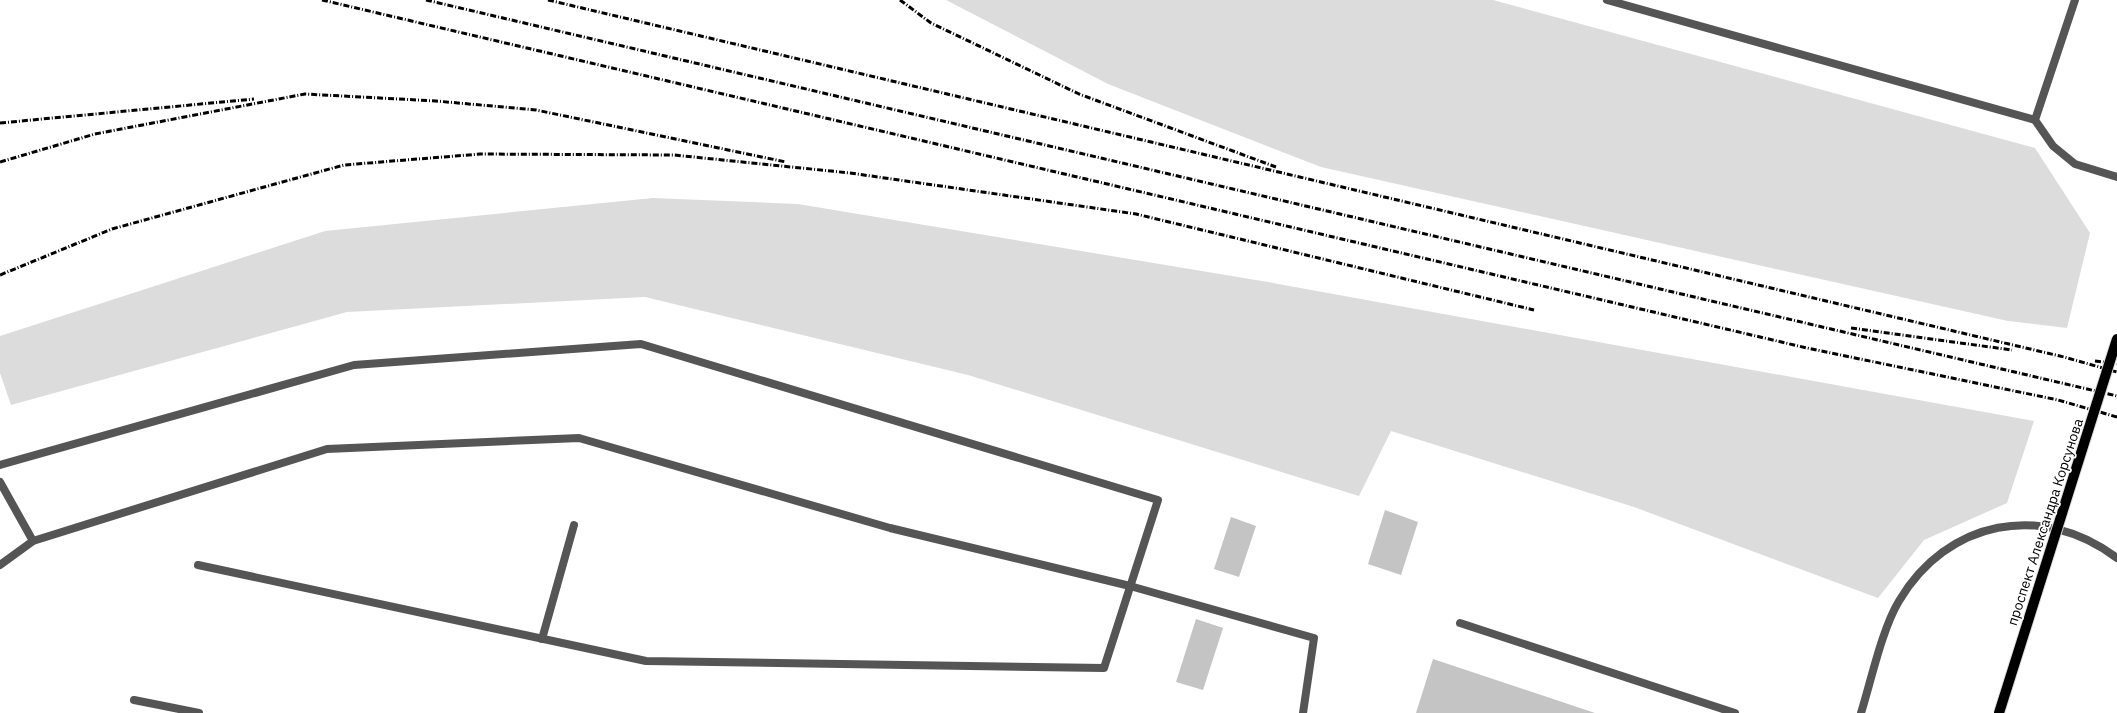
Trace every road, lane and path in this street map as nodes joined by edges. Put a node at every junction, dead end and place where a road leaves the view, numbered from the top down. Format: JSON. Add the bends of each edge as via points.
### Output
{"nodes":[{"id":1,"x":1607,"y":0,"type":"edge"},
{"id":2,"x":2076,"y":0,"type":"edge"},
{"id":3,"x":2035,"y":120,"type":"junction"},
{"id":4,"x":2117,"y":177,"type":"edge"},
{"id":5,"x":2117,"y":339,"type":"edge"},
{"id":6,"x":0,"y":465,"type":"edge"},
{"id":7,"x":0,"y":482,"type":"edge"},
{"id":8,"x":574,"y":525,"type":"dead end"},
{"id":9,"x":33,"y":541,"type":"junction"},
{"id":10,"x":2117,"y":558,"type":"edge"},
{"id":11,"x":0,"y":565,"type":"edge"},
{"id":12,"x":198,"y":565,"type":"dead end"},
{"id":13,"x":1130,"y":586,"type":"junction"},
{"id":14,"x":1460,"y":623,"type":"dead end"},
{"id":15,"x":542,"y":639,"type":"junction"},
{"id":16,"x":134,"y":700,"type":"dead end"},
{"id":17,"x":199,"y":713,"type":"edge"},
{"id":18,"x":1303,"y":713,"type":"edge"},
{"id":19,"x":1735,"y":713,"type":"edge"},
{"id":20,"x":1861,"y":713,"type":"edge"},
{"id":21,"x":1999,"y":713,"type":"edge"}],
"edges":[{"from":1,"to":3,"type":"street"},
{"from":2,"to":3,"type":"street"},
{"from":3,"to":4,"type":"street","via":[[2053,146],[2075,164]]},
{"from":5,"to":21,"type":"main road","name":"проспект Александра Корсунова","bridge":true},
{"from":6,"to":13,"type":"street","via":[[354,365],[642,344],[1158,500]]},
{"from":7,"to":9,"type":"street"},
{"from":8,"to":15,"type":"street"},
{"from":9,"to":11,"type":"street"},
{"from":9,"to":13,"type":"street","via":[[327,449],[579,438],[890,528]]},
{"from":10,"to":20,"type":"street","via":[[2104,548],[2079,536],[2039,524],[1992,529],[1970,536],[1945,549],[1919,574],[1898,602]]},
{"from":12,"to":15,"type":"street"},
{"from":13,"to":15,"type":"street","via":[[1104,668],[646,661]]},
{"from":13,"to":18,"type":"street","via":[[1314,638]]},
{"from":14,"to":19,"type":"street"},
{"from":16,"to":17,"type":"street"}]}
